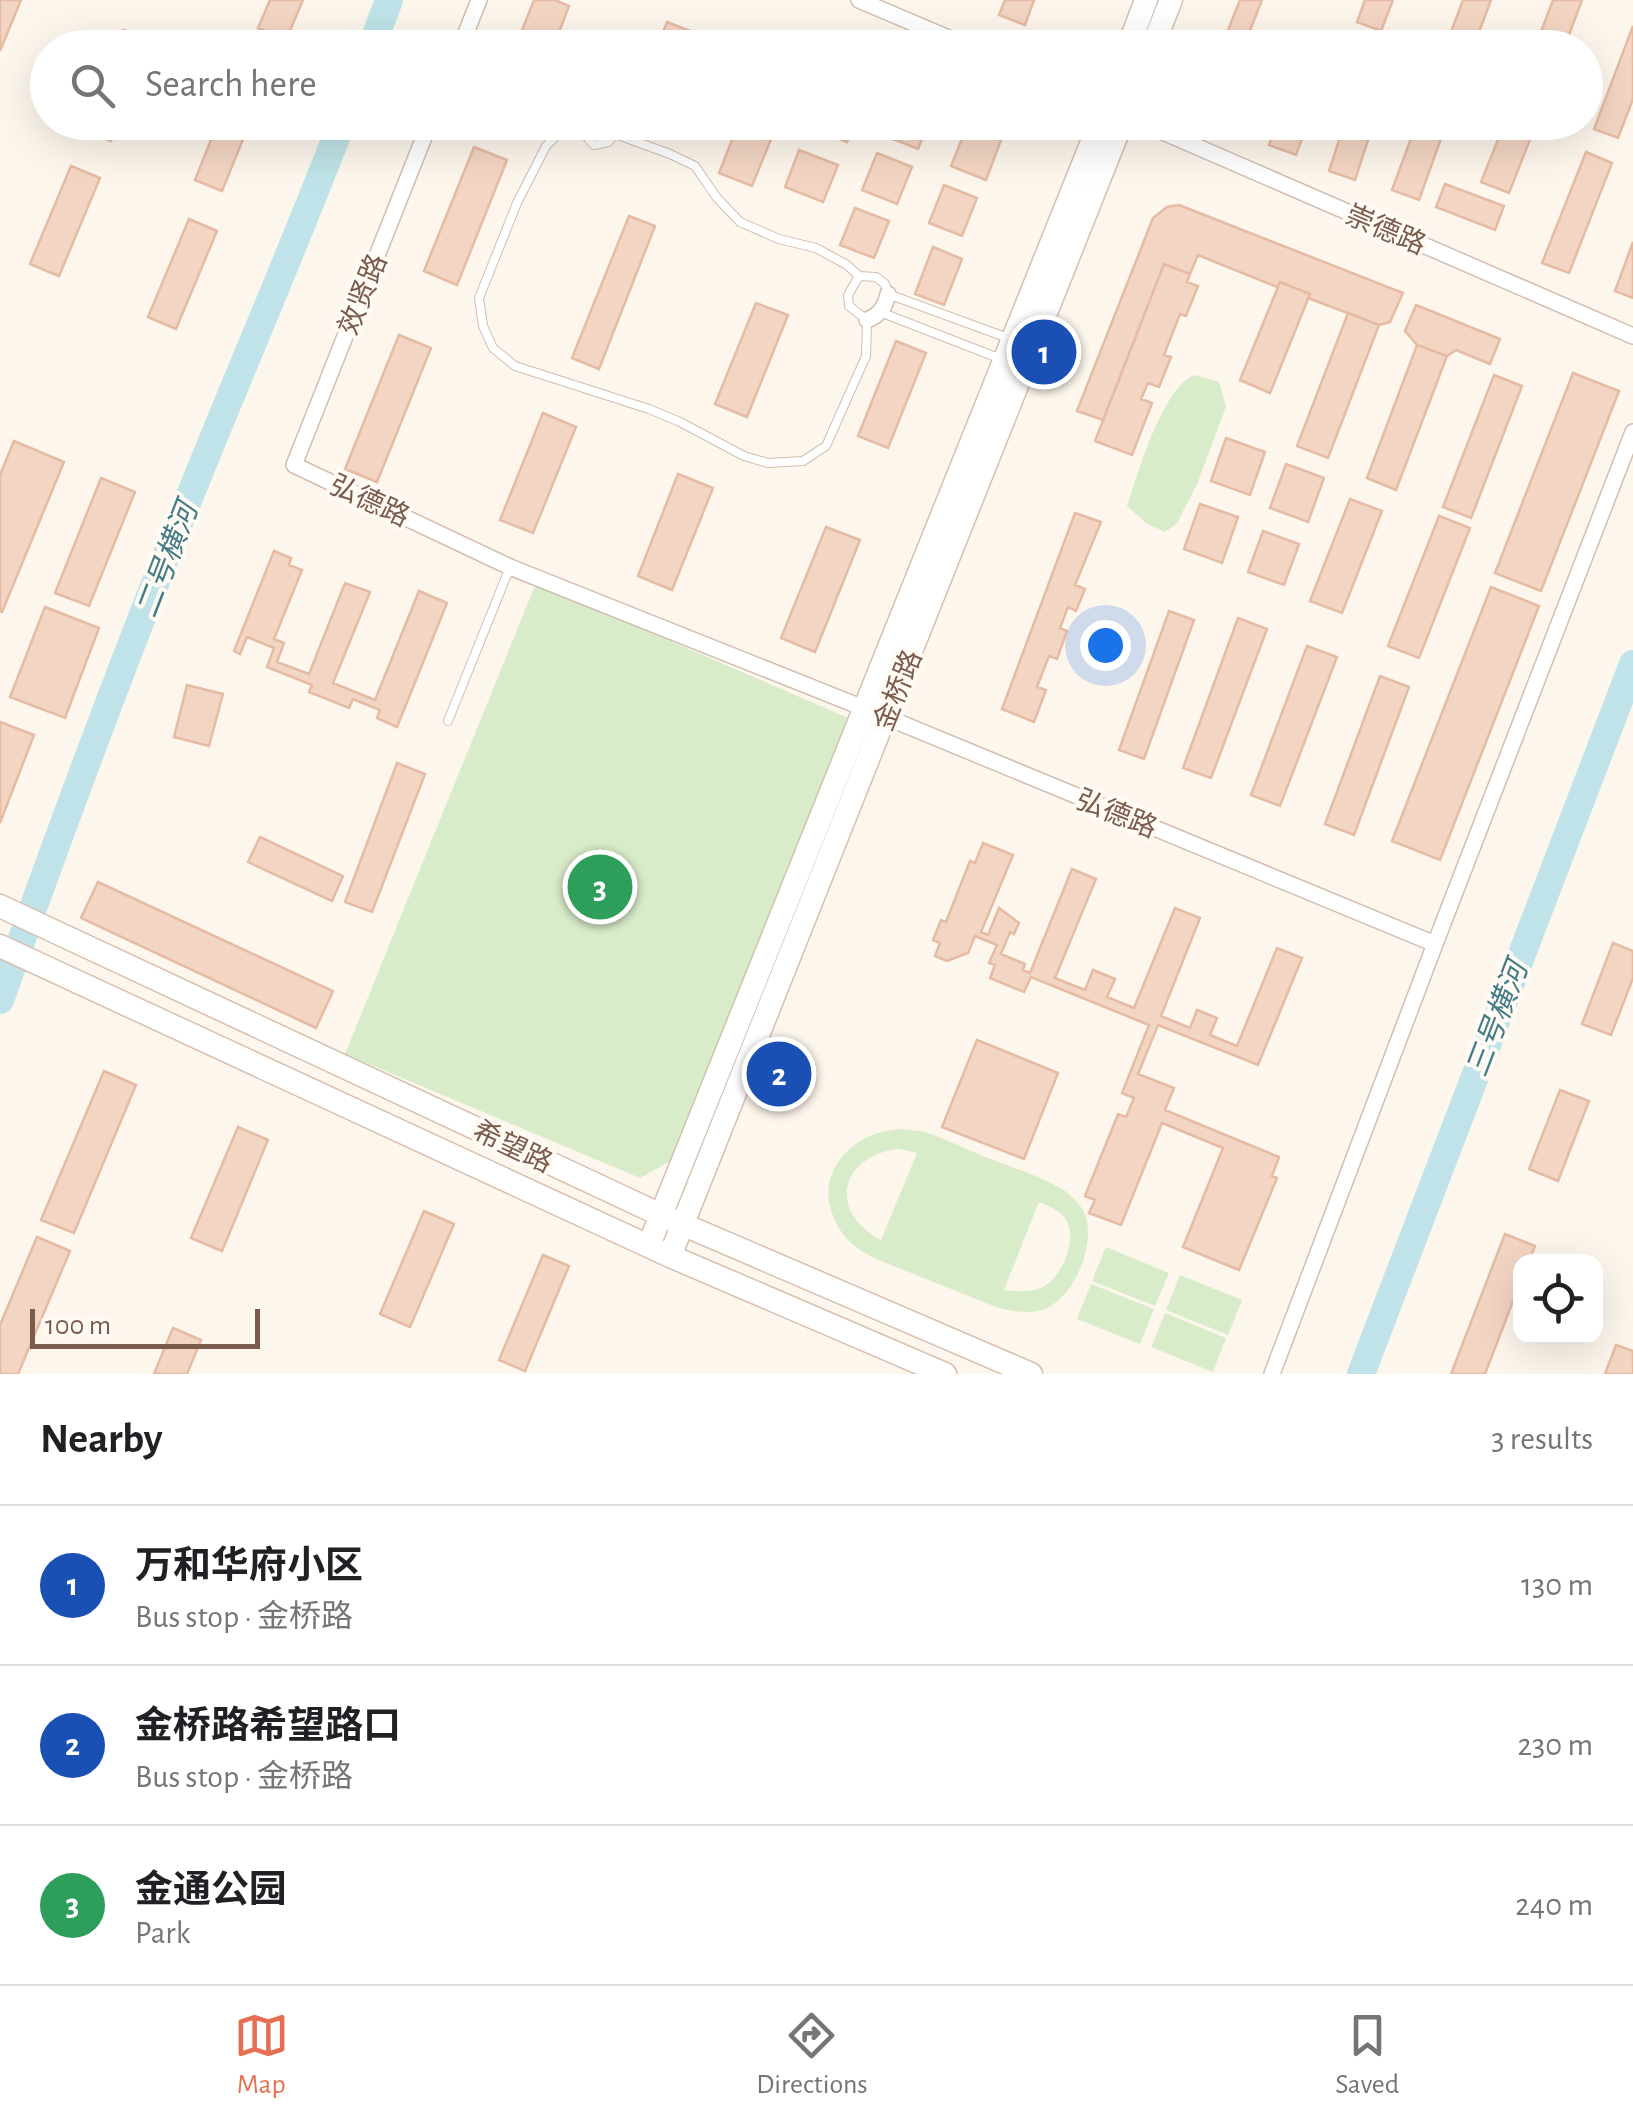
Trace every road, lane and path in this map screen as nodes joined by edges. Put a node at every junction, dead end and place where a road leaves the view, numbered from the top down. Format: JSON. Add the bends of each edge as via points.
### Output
{"nodes":[{"id":1,"x":479,"y":0,"type":"edge"},
{"id":2,"x":859,"y":0,"type":"edge"},
{"id":3,"x":1146,"y":0,"type":"edge"},
{"id":4,"x":1171,"y":0,"type":"edge"},
{"id":5,"x":467,"y":30,"type":"edge"},
{"id":6,"x":930,"y":30,"type":"edge"},
{"id":7,"x":1135,"y":30,"type":"edge"},
{"id":8,"x":1159,"y":30,"type":"edge"},
{"id":9,"x":423,"y":140,"type":"edge"},
{"id":10,"x":552,"y":140,"type":"edge"},
{"id":11,"x":632,"y":140,"type":"edge"},
{"id":12,"x":1093,"y":140,"type":"edge"},
{"id":13,"x":1115,"y":140,"type":"edge"},
{"id":14,"x":1181,"y":140,"type":"edge"},
{"id":15,"x":858,"y":276,"type":"junction"},
{"id":16,"x":888,"y":294,"type":"junction"},
{"id":17,"x":874,"y":316,"type":"junction"},
{"id":18,"x":1633,"y":336,"type":"edge"},
{"id":19,"x":1008,"y":350,"type":"junction"},
{"id":20,"x":1633,"y":432,"type":"edge"},
{"id":21,"x":294,"y":465,"type":"joint"},
{"id":22,"x":510,"y":567,"type":"junction"},
{"id":23,"x":886,"y":717,"type":"junction"},
{"id":24,"x":448,"y":721,"type":"dead end"},
{"id":25,"x":4,"y":908,"type":"edge"},
{"id":26,"x":1435,"y":944,"type":"junction"},
{"id":27,"x":0,"y":946,"type":"edge"},
{"id":28,"x":660,"y":1215,"type":"junction"},
{"id":29,"x":684,"y":1224,"type":"junction"},
{"id":30,"x":660,"y":1251,"type":"junction"},
{"id":31,"x":945,"y":1374,"type":"edge"},
{"id":32,"x":1031,"y":1374,"type":"edge"},
{"id":33,"x":1272,"y":1374,"type":"edge"}],
"edges":[{"from":1,"to":5,"type":"street"},
{"from":2,"to":6,"type":"street"},
{"from":3,"to":7,"type":"street"},
{"from":4,"to":8,"type":"street"},
{"from":9,"to":21,"type":"street","name":"效贤路"},
{"from":10,"to":17,"type":"lane","via":[[517,202],[479,298],[493,348],[516,366],[649,409],[744,456],[768,463],[803,460],[826,446],[866,356]]},
{"from":11,"to":15,"type":"lane","via":[[695,166],[740,222],[816,248]]},
{"from":12,"to":19,"type":"street","name":"金桥路"},
{"from":13,"to":23,"type":"street","name":"金桥路"},
{"from":14,"to":18,"type":"street","name":"崇德路"},
{"from":15,"to":16,"type":"lane","via":[[876,277]]},
{"from":15,"to":17,"type":"lane","via":[[849,306]]},
{"from":16,"to":17,"type":"street"},
{"from":16,"to":19,"type":"lane"},
{"from":17,"to":19,"type":"lane"},
{"from":19,"to":28,"type":"street","name":"金桥路"},
{"from":20,"to":26,"type":"street"},
{"from":21,"to":22,"type":"street","name":"弘德路"},
{"from":22,"to":23,"type":"street","name":"弘德路"},
{"from":22,"to":24,"type":"lane"},
{"from":23,"to":26,"type":"street","name":"弘德路"},
{"from":23,"to":29,"type":"street","name":"金桥路"},
{"from":25,"to":28,"type":"street","name":"希望路"},
{"from":26,"to":33,"type":"street"},
{"from":27,"to":30,"type":"street","name":"希望路"},
{"from":28,"to":29,"type":"street","name":"希望路"},
{"from":28,"to":30,"type":"street","name":"金桥路"},
{"from":29,"to":30,"type":"street","name":"金桥路"},
{"from":29,"to":32,"type":"street","name":"希望路"},
{"from":30,"to":31,"type":"street","name":"希望路"}]}
